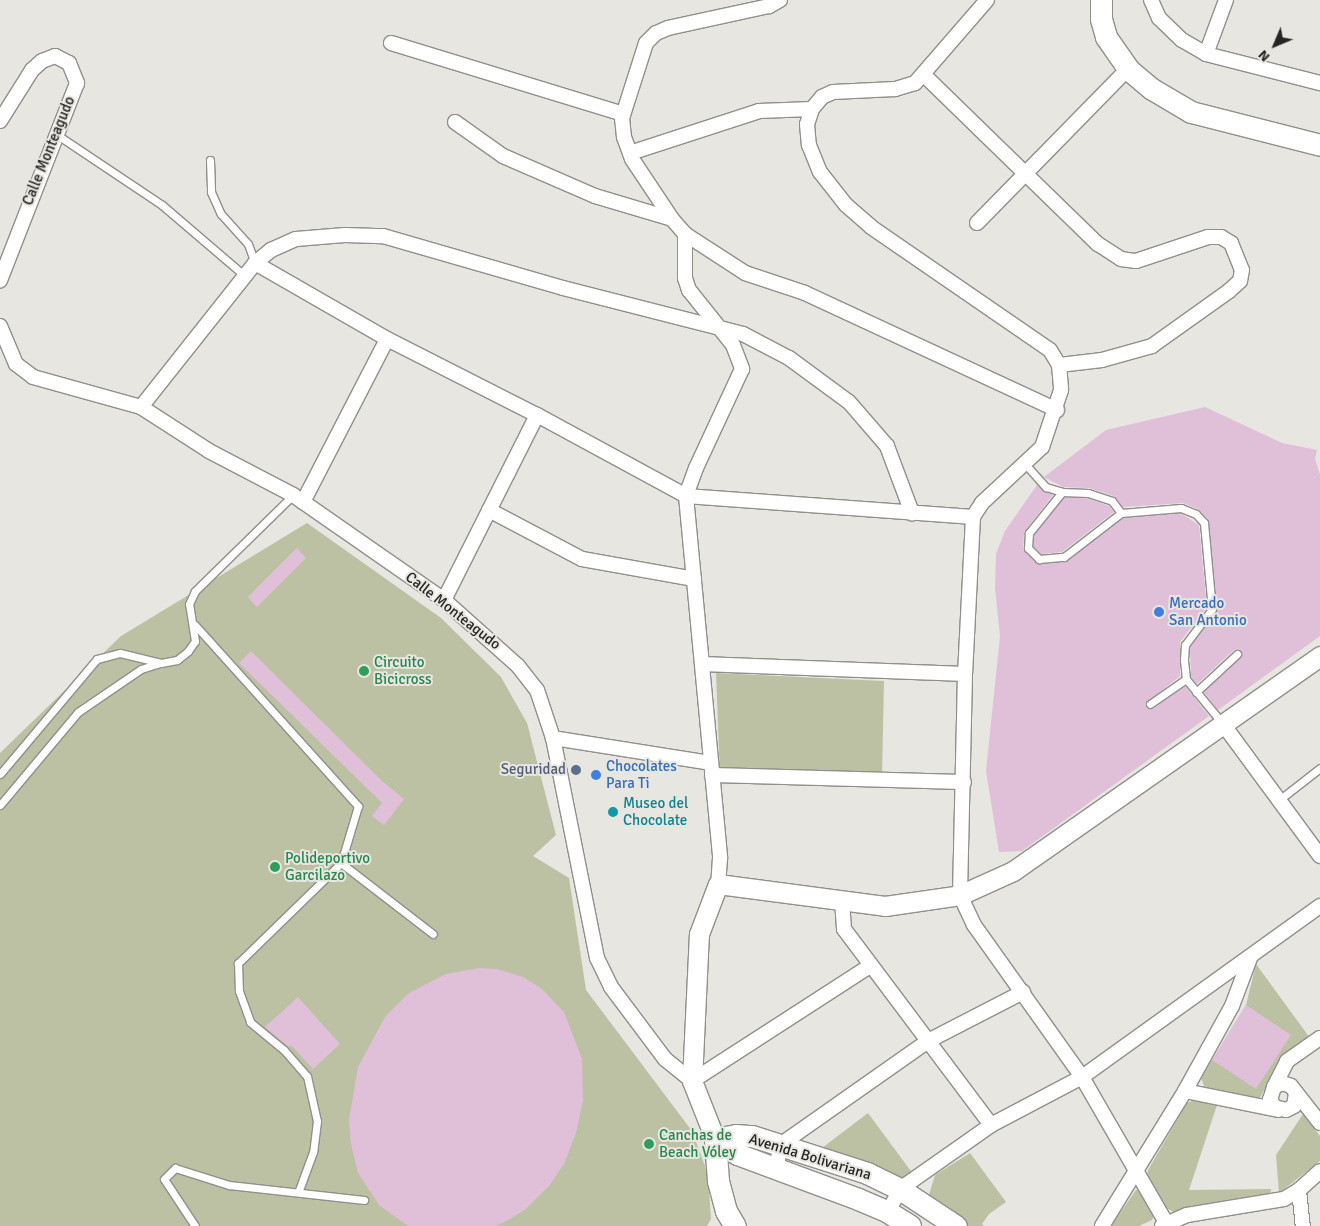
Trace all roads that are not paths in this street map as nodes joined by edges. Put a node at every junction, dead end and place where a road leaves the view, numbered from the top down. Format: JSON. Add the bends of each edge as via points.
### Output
{"nodes":[{"id":1,"x":780,"y":0,"type":"edge"},
{"id":2,"x":987,"y":0,"type":"edge"},
{"id":3,"x":1101,"y":0,"type":"edge"},
{"id":4,"x":1151,"y":0,"type":"edge"},
{"id":5,"x":1226,"y":0,"type":"edge"},
{"id":6,"x":391,"y":43,"type":"dead end"},
{"id":7,"x":1206,"y":54,"type":"junction"},
{"id":8,"x":1128,"y":69,"type":"junction"},
{"id":9,"x":924,"y":75,"type":"junction"},
{"id":10,"x":1320,"y":83,"type":"edge"},
{"id":11,"x":812,"y":109,"type":"junction"},
{"id":12,"x":623,"y":114,"type":"junction"},
{"id":13,"x":0,"y":121,"type":"edge"},
{"id":14,"x":455,"y":122,"type":"dead end"},
{"id":15,"x":56,"y":134,"type":"junction"},
{"id":16,"x":1320,"y":145,"type":"edge"},
{"id":17,"x":630,"y":152,"type":"junction"},
{"id":18,"x":210,"y":160,"type":"dead end"},
{"id":19,"x":1025,"y":173,"type":"junction"},
{"id":20,"x":672,"y":219,"type":"junction"},
{"id":21,"x":977,"y":223,"type":"dead end"},
{"id":22,"x":685,"y":234,"type":"junction"},
{"id":23,"x":255,"y":263,"type":"junction"},
{"id":24,"x":245,"y":276,"type":"junction"},
{"id":25,"x":0,"y":281,"type":"edge"},
{"id":26,"x":0,"y":326,"type":"edge"},
{"id":27,"x":719,"y":328,"type":"junction"},
{"id":28,"x":387,"y":339,"type":"junction"},
{"id":29,"x":1059,"y":365,"type":"junction"},
{"id":30,"x":141,"y":406,"type":"junction"},
{"id":31,"x":1057,"y":410,"type":"junction"},
{"id":32,"x":537,"y":415,"type":"junction"},
{"id":33,"x":1026,"y":465,"type":"junction"},
{"id":34,"x":1062,"y":492,"type":"junction"},
{"id":35,"x":686,"y":496,"type":"junction"},
{"id":36,"x":298,"y":499,"type":"junction"},
{"id":37,"x":489,"y":510,"type":"junction"},
{"id":38,"x":912,"y":512,"type":"junction"},
{"id":39,"x":1121,"y":513,"type":"junction"},
{"id":40,"x":973,"y":517,"type":"junction"},
{"id":41,"x":694,"y":579,"type":"junction"},
{"id":42,"x":444,"y":600,"type":"junction"},
{"id":43,"x":195,"y":625,"type":"junction"},
{"id":44,"x":1237,"y":654,"type":"dead end"},
{"id":45,"x":1320,"y":656,"type":"edge"},
{"id":46,"x":160,"y":663,"type":"junction"},
{"id":47,"x":702,"y":664,"type":"junction"},
{"id":48,"x":965,"y":674,"type":"junction"},
{"id":49,"x":1186,"y":679,"type":"junction"},
{"id":50,"x":1196,"y":692,"type":"junction"},
{"id":51,"x":1150,"y":704,"type":"dead end"},
{"id":52,"x":1223,"y":724,"type":"junction"},
{"id":53,"x":553,"y":738,"type":"junction"},
{"id":54,"x":1320,"y":768,"type":"edge"},
{"id":55,"x":711,"y":769,"type":"junction"},
{"id":56,"x":0,"y":774,"type":"edge"},
{"id":57,"x":964,"y":782,"type":"junction"},
{"id":58,"x":1279,"y":800,"type":"junction"},
{"id":59,"x":0,"y":804,"type":"edge"},
{"id":60,"x":1320,"y":856,"type":"edge"},
{"id":61,"x":341,"y":863,"type":"junction"},
{"id":62,"x":718,"y":884,"type":"junction"},
{"id":63,"x":960,"y":895,"type":"junction"},
{"id":64,"x":842,"y":900,"type":"junction"},
{"id":65,"x":1320,"y":906,"type":"edge"},
{"id":66,"x":433,"y":934,"type":"dead end"},
{"id":67,"x":1250,"y":958,"type":"junction"},
{"id":68,"x":871,"y":965,"type":"junction"},
{"id":69,"x":1022,"y":992,"type":"junction"},
{"id":70,"x":1320,"y":1038,"type":"edge"},
{"id":71,"x":928,"y":1041,"type":"junction"},
{"id":72,"x":1281,"y":1073,"type":"junction"},
{"id":73,"x":1082,"y":1077,"type":"junction"},
{"id":74,"x":692,"y":1081,"type":"junction"},
{"id":75,"x":1294,"y":1089,"type":"junction"},
{"id":76,"x":1185,"y":1091,"type":"junction"},
{"id":77,"x":1269,"y":1096,"type":"junction"},
{"id":78,"x":1282,"y":1110,"type":"junction"},
{"id":79,"x":1317,"y":1119,"type":"edge"},
{"id":80,"x":991,"y":1125,"type":"junction"},
{"id":81,"x":716,"y":1139,"type":"junction"},
{"id":82,"x":780,"y":1145,"type":"junction"},
{"id":83,"x":777,"y":1168,"type":"junction"},
{"id":84,"x":1138,"y":1170,"type":"junction"},
{"id":85,"x":1320,"y":1171,"type":"edge"},
{"id":86,"x":900,"y":1189,"type":"junction"},
{"id":87,"x":299,"y":1190,"type":"junction"},
{"id":88,"x":1299,"y":1190,"type":"junction"},
{"id":89,"x":364,"y":1200,"type":"dead end"},
{"id":90,"x":888,"y":1212,"type":"junction"},
{"id":91,"x":1166,"y":1225,"type":"edge"},
{"id":92,"x":195,"y":1226,"type":"edge"},
{"id":93,"x":735,"y":1226,"type":"edge"},
{"id":94,"x":910,"y":1226,"type":"edge"},
{"id":95,"x":956,"y":1226,"type":"edge"},
{"id":96,"x":1102,"y":1226,"type":"edge"},
{"id":97,"x":1303,"y":1226,"type":"edge"}],
"edges":[{"from":1,"to":12,"type":"street","via":[[769,6],[656,33],[646,43]]},
{"from":2,"to":9,"type":"street"},
{"from":3,"to":8,"type":"main road","via":[[1100,19],[1106,37]]},
{"from":4,"to":7,"type":"street","via":[[1159,18],[1182,40]]},
{"from":5,"to":7,"type":"street"},
{"from":6,"to":12,"type":"street"},
{"from":7,"to":10,"type":"street"},
{"from":8,"to":16,"type":"main road","via":[[1190,112]]},
{"from":8,"to":19,"type":"street"},
{"from":9,"to":11,"type":"street","via":[[915,83],[895,89],[833,92],[822,97]]},
{"from":9,"to":19,"type":"street"},
{"from":11,"to":17,"type":"street","via":[[759,111]]},
{"from":11,"to":29,"type":"street","via":[[807,124],[808,145],[820,172],[846,205],[878,233],[1050,350]]},
{"from":12,"to":17,"type":"street","via":[[624,137]]},
{"from":13,"to":15,"type":"street","name":"Calle Monteagudo","via":[[32,70],[55,56],[69,63],[77,83]]},
{"from":14,"to":20,"type":"street","via":[[502,156],[595,196]]},
{"from":15,"to":24,"type":"lane","via":[[162,205]]},
{"from":15,"to":25,"type":"street","name":"Calle Monteagudo"},
{"from":17,"to":20,"type":"street"},
{"from":18,"to":23,"type":"lane","via":[[214,199],[221,214],[248,244]]},
{"from":19,"to":21,"type":"street"},
{"from":19,"to":29,"type":"street","via":[[1098,244],[1121,259],[1136,261],[1208,237],[1221,237],[1231,243],[1242,270],[1240,281],[1229,291],[1152,346],[1102,360]]},
{"from":20,"to":22,"type":"street"},
{"from":22,"to":27,"type":"street","via":[[685,278],[689,290]]},
{"from":22,"to":31,"type":"street","via":[[745,273],[805,293]]},
{"from":23,"to":24,"type":"street"},
{"from":23,"to":27,"type":"street","via":[[271,250],[296,239],[383,236],[563,288]]},
{"from":23,"to":28,"type":"street"},
{"from":24,"to":30,"type":"street"},
{"from":26,"to":30,"type":"street","name":"Calle Monteagudo","via":[[16,364],[33,377]]},
{"from":27,"to":35,"type":"street","via":[[733,345],[742,369]]},
{"from":27,"to":38,"type":"street","via":[[743,334],[789,358],[849,402],[887,446]]},
{"from":28,"to":32,"type":"street"},
{"from":28,"to":36,"type":"street"},
{"from":29,"to":31,"type":"street","via":[[1061,390]]},
{"from":30,"to":36,"type":"street","name":"Calle Monteagudo","via":[[209,451]]},
{"from":31,"to":33,"type":"street","via":[[1042,448]]},
{"from":32,"to":35,"type":"street"},
{"from":32,"to":37,"type":"street"},
{"from":33,"to":34,"type":"lane","via":[[1046,487]]},
{"from":33,"to":40,"type":"street","via":[[982,503]]},
{"from":34,"to":39,"type":"lane","via":[[1088,492],[1112,501]]},
{"from":34,"to":39,"type":"lane","via":[[1029,533],[1028,548],[1039,559],[1064,556]]},
{"from":35,"to":38,"type":"street"},
{"from":35,"to":41,"type":"street"},
{"from":36,"to":42,"type":"street","name":"Calle Monteagudo"},
{"from":36,"to":43,"type":"lane","via":[[195,591],[190,604]]},
{"from":37,"to":41,"type":"street","via":[[582,559]]},
{"from":37,"to":42,"type":"street"},
{"from":38,"to":40,"type":"street"},
{"from":39,"to":49,"type":"lane","via":[[1181,508],[1196,514],[1204,523],[1212,609],[1186,645]]},
{"from":40,"to":48,"type":"street"},
{"from":41,"to":47,"type":"street"},
{"from":42,"to":53,"type":"street","name":"Calle Monteagudo","via":[[518,666],[537,690]]},
{"from":43,"to":46,"type":"lane","via":[[195,641],[188,651],[177,660]]},
{"from":43,"to":61,"type":"lane","via":[[358,806]]},
{"from":44,"to":50,"type":"lane"},
{"from":45,"to":52,"type":"street"},
{"from":46,"to":56,"type":"lane","via":[[120,654],[97,659]]},
{"from":46,"to":59,"type":"lane","via":[[140,669],[78,712]]},
{"from":47,"to":48,"type":"street"},
{"from":47,"to":55,"type":"street"},
{"from":48,"to":57,"type":"street"},
{"from":49,"to":50,"type":"lane"},
{"from":49,"to":51,"type":"lane"},
{"from":50,"to":52,"type":"lane"},
{"from":52,"to":58,"type":"street"},
{"from":52,"to":63,"type":"street","via":[[1012,871]]},
{"from":53,"to":55,"type":"street"},
{"from":53,"to":74,"type":"street","name":"Calle Monteagudo","via":[[597,958],[611,987],[665,1059]]},
{"from":54,"to":58,"type":"lane"},
{"from":55,"to":57,"type":"street"},
{"from":55,"to":62,"type":"street","via":[[720,858]]},
{"from":57,"to":63,"type":"street"},
{"from":58,"to":60,"type":"street"},
{"from":61,"to":66,"type":"lane"},
{"from":61,"to":87,"type":"lane","via":[[238,963],[239,991],[250,1022],[284,1050],[307,1076],[317,1122],[313,1152]]},
{"from":62,"to":64,"type":"street"},
{"from":62,"to":74,"type":"street","via":[[699,934]]},
{"from":63,"to":64,"type":"street","via":[[884,906]]},
{"from":63,"to":69,"type":"street","via":[[974,925]]},
{"from":64,"to":68,"type":"street","via":[[844,929]]},
{"from":65,"to":67,"type":"street"},
{"from":67,"to":73,"type":"street"},
{"from":67,"to":76,"type":"street","via":[[1232,1006]]},
{"from":68,"to":71,"type":"street"},
{"from":68,"to":74,"type":"street"},
{"from":69,"to":71,"type":"street"},
{"from":69,"to":73,"type":"street"},
{"from":70,"to":72,"type":"street","via":[[1287,1061]]},
{"from":71,"to":80,"type":"street"},
{"from":71,"to":82,"type":"street"},
{"from":72,"to":75,"type":"street"},
{"from":72,"to":77,"type":"street"},
{"from":73,"to":80,"type":"street"},
{"from":73,"to":84,"type":"street"},
{"from":74,"to":81,"type":"street"},
{"from":75,"to":77,"type":"street","via":[[1282,1083]]},
{"from":75,"to":78,"type":"street","via":[[1296,1102]]},
{"from":75,"to":79,"type":"street"},
{"from":76,"to":77,"type":"street"},
{"from":76,"to":84,"type":"street"},
{"from":77,"to":78,"type":"street"},
{"from":78,"to":79,"type":"street"},
{"from":80,"to":86,"type":"street"},
{"from":81,"to":82,"type":"main road","name":"Avenida Bolivariana","via":[[752,1136]]},
{"from":81,"to":83,"type":"main road","name":"Avenida Bolivariana","via":[[737,1154]]},
{"from":81,"to":93,"type":"main road","via":[[718,1181],[726,1212]]},
{"from":82,"to":83,"type":"street"},
{"from":82,"to":86,"type":"main road","name":"Avenida Bolivariana","via":[[867,1173]]},
{"from":83,"to":90,"type":"main road","name":"Avenida Bolivariana"},
{"from":84,"to":91,"type":"street"},
{"from":84,"to":96,"type":"street"},
{"from":85,"to":88,"type":"street"},
{"from":86,"to":90,"type":"street"},
{"from":86,"to":95,"type":"main road","name":"Avenida Bolivariana"},
{"from":87,"to":89,"type":"lane"},
{"from":87,"to":92,"type":"lane","via":[[229,1185],[175,1168],[164,1179]]},
{"from":88,"to":91,"type":"street","via":[[1284,1199],[1187,1215]]},
{"from":88,"to":97,"type":"street"},
{"from":90,"to":94,"type":"main road","name":"Avenida Bolivariana"}]}
